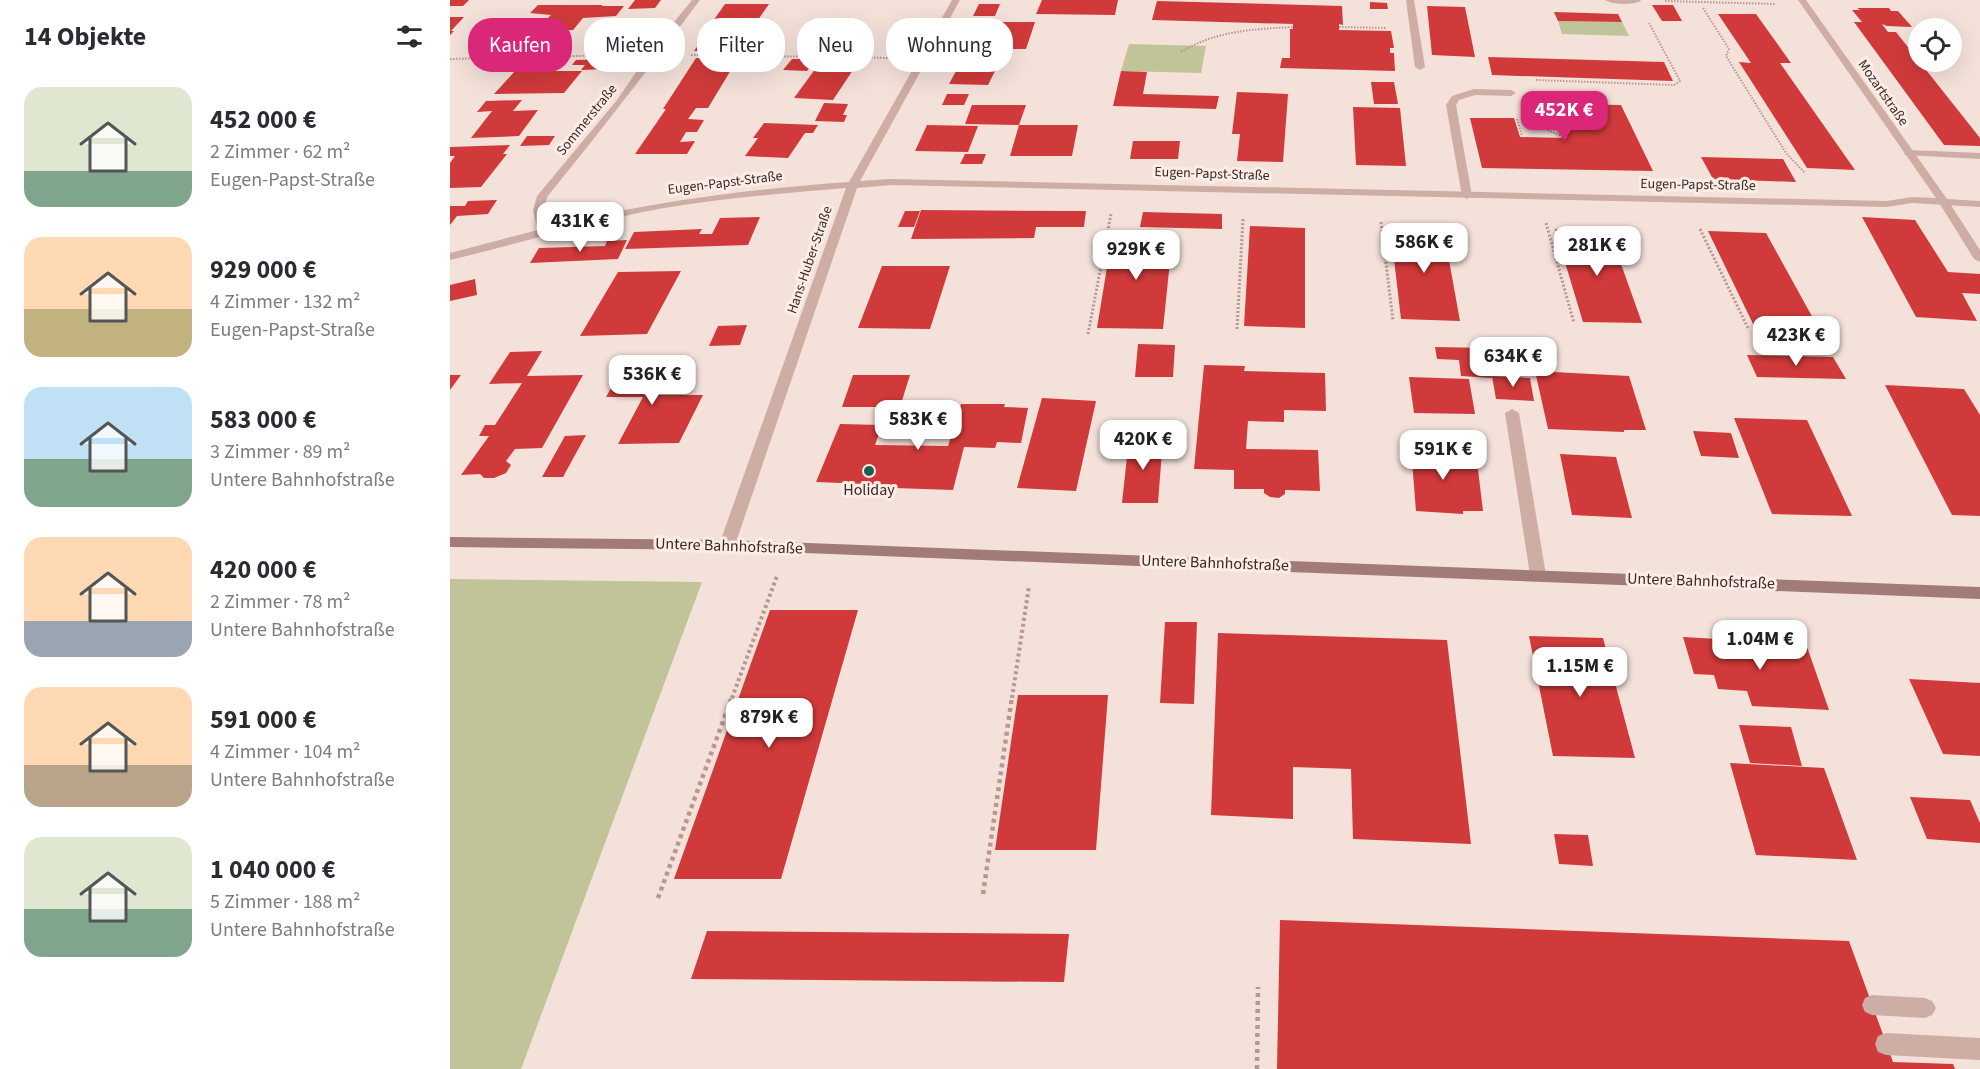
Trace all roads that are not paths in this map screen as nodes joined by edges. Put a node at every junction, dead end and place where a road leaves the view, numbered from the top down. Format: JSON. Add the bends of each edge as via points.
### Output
{"nodes":[{"id":1,"x":696,"y":0,"type":"edge"},
{"id":2,"x":956,"y":0,"type":"edge"},
{"id":3,"x":1410,"y":0,"type":"edge"},
{"id":4,"x":1609,"y":0,"type":"edge"},
{"id":5,"x":1637,"y":1,"type":"edge"},
{"id":6,"x":1804,"y":2,"type":"edge"},
{"id":7,"x":1420,"y":67,"type":"dead end"},
{"id":8,"x":1511,"y":93,"type":"dead end"},
{"id":9,"x":1909,"y":153,"type":"junction"},
{"id":10,"x":1980,"y":156,"type":"edge"},
{"id":11,"x":853,"y":185,"type":"junction"},
{"id":12,"x":1467,"y":196,"type":"junction"},
{"id":13,"x":1943,"y":201,"type":"junction"},
{"id":14,"x":1980,"y":204,"type":"edge"},
{"id":15,"x":545,"y":232,"type":"junction"},
{"id":16,"x":450,"y":257,"type":"edge"},
{"id":17,"x":1980,"y":259,"type":"edge"},
{"id":18,"x":1512,"y":413,"type":"dead end"},
{"id":19,"x":450,"y":542,"type":"edge"},
{"id":20,"x":727,"y":545,"type":"junction"},
{"id":21,"x":1538,"y":575,"type":"junction"},
{"id":22,"x":1980,"y":593,"type":"edge"},
{"id":23,"x":1872,"y":1005,"type":"dead end"},
{"id":24,"x":1925,"y":1008,"type":"dead end"},
{"id":25,"x":1886,"y":1044,"type":"dead end"},
{"id":26,"x":1980,"y":1049,"type":"edge"}],
"edges":[{"from":1,"to":15,"type":"street","name":"Sommerstraße","via":[[620,102],[542,196],[538,217]]},
{"from":2,"to":11,"type":"street","name":"Hans-Huber-Straße"},
{"from":3,"to":7,"type":"street"},
{"from":4,"to":5,"type":"street"},
{"from":6,"to":9,"type":"street","name":"Mozartstraße"},
{"from":8,"to":12,"type":"street","via":[[1474,92],[1455,98],[1451,105]]},
{"from":9,"to":10,"type":"street"},
{"from":9,"to":13,"type":"street","name":"Mozartstraße"},
{"from":11,"to":12,"type":"street","name":"Eugen-Papst-Straße","via":[[925,182]]},
{"from":11,"to":15,"type":"street","name":"Eugen-Papst-Straße","via":[[694,200]]},
{"from":11,"to":20,"type":"street","name":"Hans-Huber-Straße"},
{"from":12,"to":13,"type":"street","name":"Eugen-Papst-Straße","via":[[1887,204]]},
{"from":13,"to":14,"type":"street","name":"Eugen-Papst-Straße"},
{"from":13,"to":17,"type":"street","name":"Mozartstraße"},
{"from":15,"to":16,"type":"street","name":"Eugen-Papst-Straße"},
{"from":18,"to":21,"type":"street"},
{"from":19,"to":20,"type":"street","name":"Untere Bahnhofstraße"},
{"from":20,"to":21,"type":"street","name":"Untere Bahnhofstraße"},
{"from":21,"to":22,"type":"street","name":"Untere Bahnhofstraße"},
{"from":23,"to":24,"type":"street"},
{"from":25,"to":26,"type":"street"}]}
